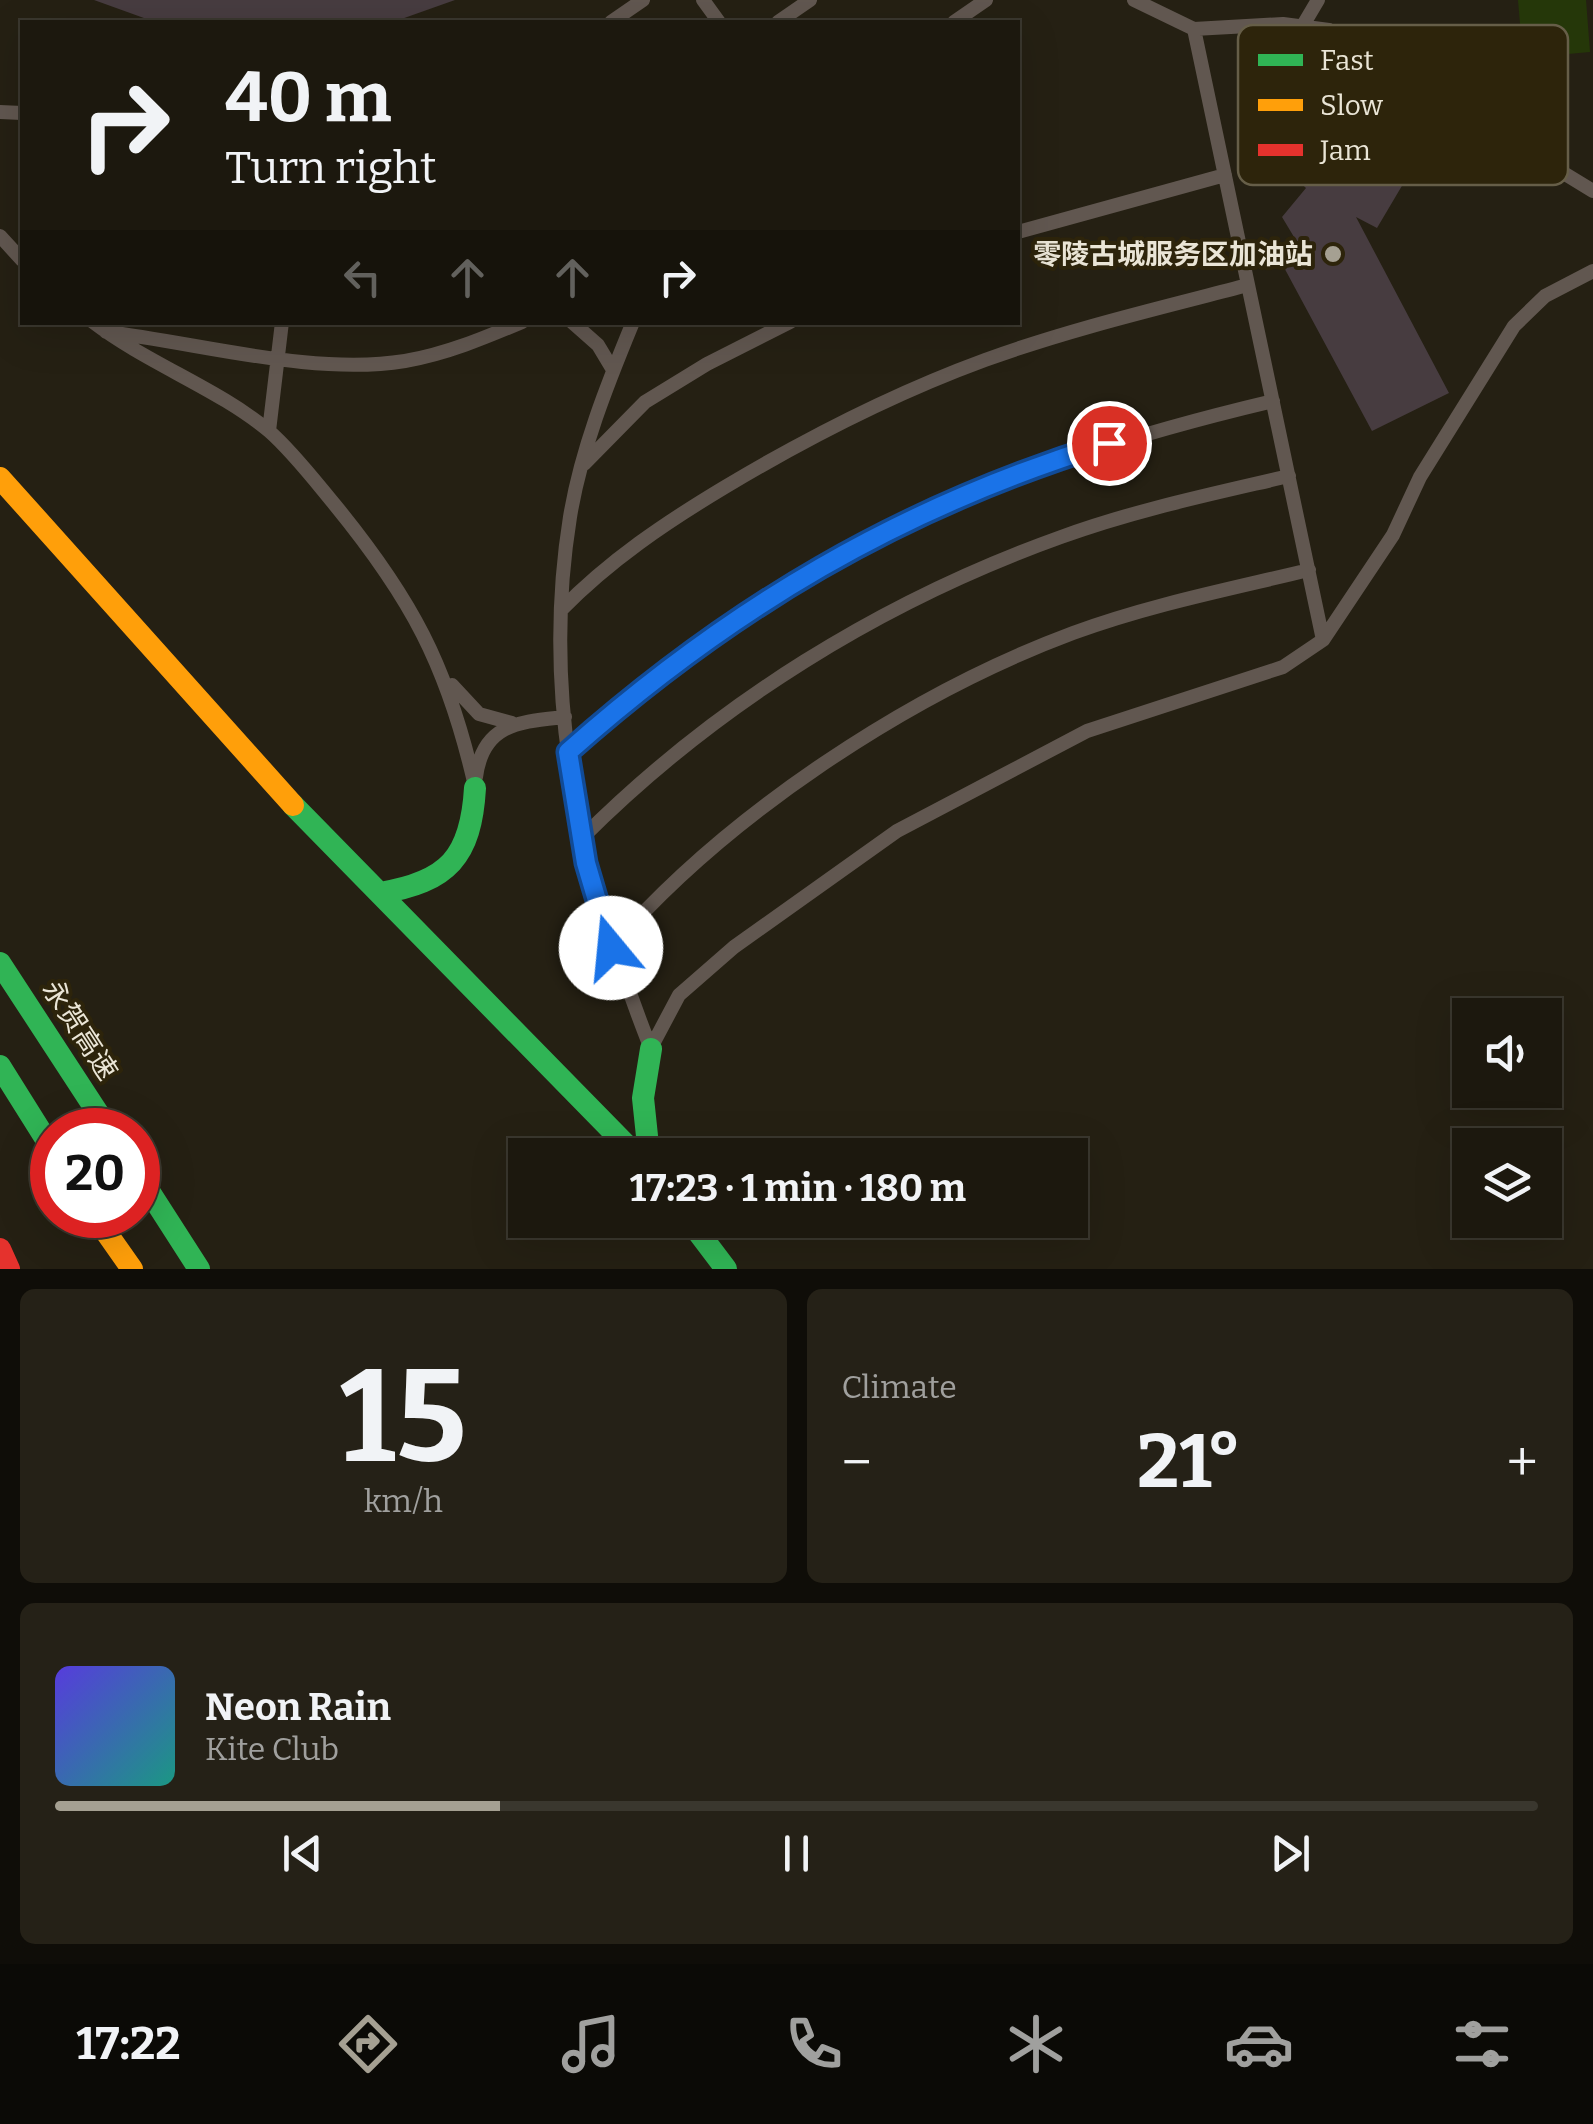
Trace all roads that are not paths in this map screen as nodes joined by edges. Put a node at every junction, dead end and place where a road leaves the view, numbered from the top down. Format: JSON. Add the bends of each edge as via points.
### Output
{"nodes":[{"id":1,"x":643,"y":0,"type":"edge"},
{"id":2,"x":810,"y":0,"type":"edge"},
{"id":3,"x":986,"y":0,"type":"edge"},
{"id":4,"x":1134,"y":0,"type":"edge"},
{"id":5,"x":1318,"y":0,"type":"edge"},
{"id":6,"x":614,"y":20,"type":"edge"},
{"id":7,"x":781,"y":20,"type":"edge"},
{"id":8,"x":957,"y":20,"type":"edge"},
{"id":9,"x":1303,"y":25,"type":"edge"},
{"id":10,"x":1238,"y":28,"type":"edge"},
{"id":11,"x":1194,"y":29,"type":"junction"},
{"id":12,"x":1225,"y":175,"type":"junction"},
{"id":13,"x":1568,"y":176,"type":"edge"},
{"id":14,"x":1593,"y":191,"type":"edge"},
{"id":15,"x":1020,"y":231,"type":"edge"},
{"id":16,"x":0,"y":236,"type":"edge"},
{"id":17,"x":20,"y":258,"type":"edge"},
{"id":18,"x":1593,"y":271,"type":"edge"},
{"id":19,"x":1248,"y":285,"type":"junction"},
{"id":20,"x":282,"y":325,"type":"edge"},
{"id":21,"x":515,"y":325,"type":"edge"},
{"id":22,"x":575,"y":325,"type":"edge"},
{"id":23,"x":632,"y":325,"type":"edge"},
{"id":24,"x":785,"y":325,"type":"edge"},
{"id":25,"x":100,"y":327,"type":"edge"},
{"id":26,"x":278,"y":356,"type":"junction"},
{"id":27,"x":613,"y":370,"type":"junction"},
{"id":28,"x":1273,"y":401,"type":"junction"},
{"id":29,"x":268,"y":431,"type":"junction"},
{"id":30,"x":584,"y":464,"type":"junction"},
{"id":31,"x":1288,"y":476,"type":"junction"},
{"id":32,"x":0,"y":478,"type":"edge"},
{"id":33,"x":1308,"y":570,"type":"junction"},
{"id":34,"x":561,"y":610,"type":"junction"},
{"id":35,"x":1323,"y":640,"type":"junction"},
{"id":36,"x":445,"y":676,"type":"junction"},
{"id":37,"x":566,"y":717,"type":"junction"},
{"id":38,"x":512,"y":723,"type":"junction"},
{"id":39,"x":568,"y":752,"type":"junction"},
{"id":40,"x":476,"y":788,"type":"junction"},
{"id":41,"x":582,"y":838,"type":"junction"},
{"id":42,"x":380,"y":894,"type":"junction"},
{"id":43,"x":611,"y":948,"type":"junction"},
{"id":44,"x":0,"y":962,"type":"edge"},
{"id":45,"x":651,"y":1049,"type":"junction"},
{"id":46,"x":0,"y":1066,"type":"edge"},
{"id":47,"x":95,"y":1108,"type":"edge"},
{"id":48,"x":30,"y":1114,"type":"edge"},
{"id":49,"x":619,"y":1138,"type":"edge"},
{"id":50,"x":647,"y":1138,"type":"edge"},
{"id":51,"x":160,"y":1208,"type":"edge"},
{"id":52,"x":110,"y":1238,"type":"edge"},
{"id":53,"x":703,"y":1238,"type":"edge"},
{"id":54,"x":0,"y":1249,"type":"edge"},
{"id":55,"x":9,"y":1269,"type":"edge"},
{"id":56,"x":132,"y":1269,"type":"edge"},
{"id":57,"x":199,"y":1269,"type":"edge"},
{"id":58,"x":726,"y":1269,"type":"edge"}],
"edges":[{"from":1,"to":6,"type":"lane"},
{"from":2,"to":7,"type":"lane"},
{"from":3,"to":8,"type":"lane"},
{"from":4,"to":11,"type":"lane"},
{"from":5,"to":9,"type":"lane"},
{"from":10,"to":11,"type":"lane"},
{"from":11,"to":12,"type":"lane"},
{"from":12,"to":15,"type":"lane"},
{"from":12,"to":19,"type":"lane"},
{"from":13,"to":14,"type":"lane"},
{"from":16,"to":17,"type":"lane"},
{"from":18,"to":35,"type":"lane","via":[[1546,296],[1514,326],[1420,476],[1393,535]]},
{"from":19,"to":28,"type":"lane"},
{"from":19,"to":34,"type":"lane","via":[[984,360],[864,412],[670,520],[599,571]]},
{"from":20,"to":26,"type":"lane"},
{"from":21,"to":26,"type":"lane","via":[[464,347],[404,361],[346,364]]},
{"from":22,"to":27,"type":"lane"},
{"from":23,"to":27,"type":"lane"},
{"from":24,"to":30,"type":"lane","via":[[645,402]]},
{"from":25,"to":26,"type":"lane"},
{"from":25,"to":29,"type":"lane","via":[[134,354]]},
{"from":26,"to":29,"type":"lane"},
{"from":27,"to":30,"type":"lane"},
{"from":28,"to":31,"type":"lane"},
{"from":28,"to":39,"type":"lane","via":[[1078,452],[972,491],[856,546],[662,671]]},
{"from":29,"to":36,"type":"lane","via":[[374,553],[419,620]]},
{"from":30,"to":34,"type":"lane","via":[[570,516]]},
{"from":31,"to":33,"type":"lane"},
{"from":31,"to":41,"type":"lane","via":[[1062,536],[860,627],[639,781]]},
{"from":32,"to":42,"type":"highway","via":[[265,777]]},
{"from":33,"to":35,"type":"lane"},
{"from":33,"to":43,"type":"lane","via":[[1145,610],[984,672],[835,759],[711,846]]},
{"from":34,"to":37,"type":"lane"},
{"from":35,"to":45,"type":"lane","via":[[1283,667],[1086,731],[897,831],[693,983],[671,1008]]},
{"from":36,"to":38,"type":"lane","via":[[478,714]]},
{"from":36,"to":40,"type":"lane"},
{"from":37,"to":38,"type":"lane"},
{"from":37,"to":39,"type":"lane"},
{"from":38,"to":40,"type":"lane","via":[[484,747]]},
{"from":39,"to":41,"type":"lane"},
{"from":40,"to":42,"type":"highway","via":[[468,842],[450,868],[408,890]]},
{"from":41,"to":43,"type":"lane"},
{"from":42,"to":49,"type":"highway"},
{"from":43,"to":45,"type":"lane"},
{"from":44,"to":47,"type":"highway","name":"永贺高速"},
{"from":45,"to":50,"type":"highway","via":[[643,1098]]},
{"from":46,"to":48,"type":"highway"},
{"from":51,"to":57,"type":"highway"},
{"from":52,"to":56,"type":"highway"},
{"from":53,"to":58,"type":"highway"},
{"from":54,"to":55,"type":"highway"}]}
